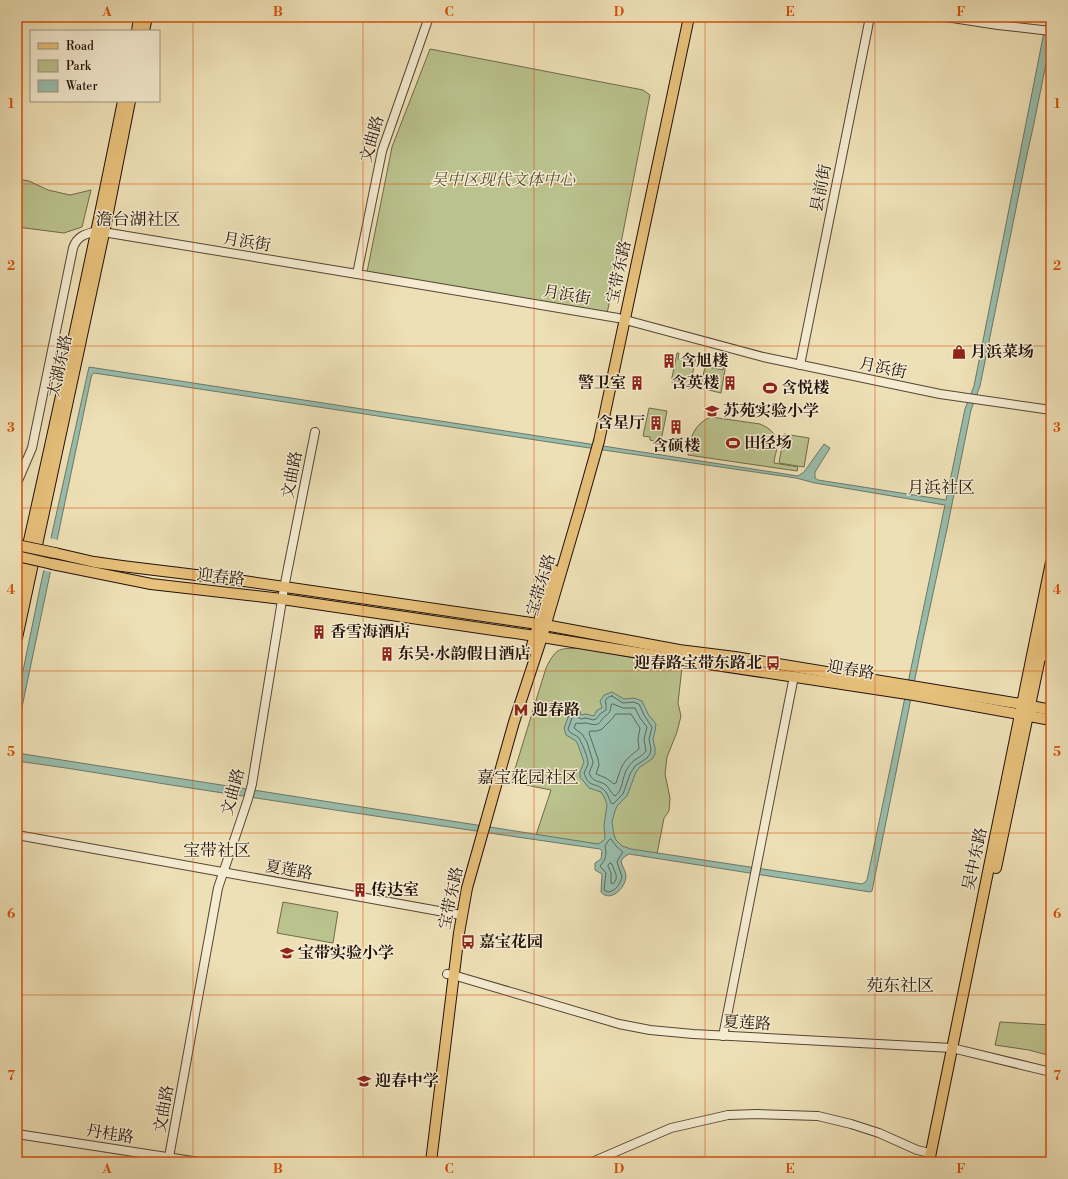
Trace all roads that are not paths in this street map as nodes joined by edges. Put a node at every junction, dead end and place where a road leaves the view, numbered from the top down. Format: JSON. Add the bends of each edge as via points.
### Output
{"nodes":[{"id":1,"x":139,"y":17,"type":"edge"},
{"id":2,"x":147,"y":17,"type":"edge"},
{"id":3,"x":429,"y":17,"type":"edge"},
{"id":4,"x":682,"y":17,"type":"edge"},
{"id":5,"x":689,"y":17,"type":"edge"},
{"id":6,"x":870,"y":17,"type":"edge"},
{"id":7,"x":946,"y":17,"type":"edge"},
{"id":8,"x":137,"y":30,"type":"edge"},
{"id":9,"x":144,"y":30,"type":"edge"},
{"id":10,"x":1051,"y":31,"type":"edge"},
{"id":11,"x":123,"y":102,"type":"edge"},
{"id":12,"x":130,"y":102,"type":"edge"},
{"id":13,"x":101,"y":232,"type":"junction"},
{"id":14,"x":357,"y":274,"type":"junction"},
{"id":15,"x":621,"y":319,"type":"junction"},
{"id":16,"x":800,"y":365,"type":"junction"},
{"id":17,"x":1051,"y":410,"type":"edge"},
{"id":18,"x":314,"y":432,"type":"dead end"},
{"id":19,"x":17,"y":483,"type":"edge"},
{"id":20,"x":17,"y":545,"type":"edge"},
{"id":21,"x":17,"y":556,"type":"edge"},
{"id":22,"x":1051,"y":562,"type":"edge"},
{"id":23,"x":284,"y":588,"type":"junction"},
{"id":24,"x":17,"y":594,"type":"edge"},
{"id":25,"x":282,"y":599,"type":"junction"},
{"id":26,"x":1051,"y":605,"type":"edge"},
{"id":27,"x":541,"y":625,"type":"junction"},
{"id":28,"x":538,"y":636,"type":"junction"},
{"id":29,"x":17,"y":638,"type":"edge"},
{"id":30,"x":1040,"y":656,"type":"junction"},
{"id":31,"x":1051,"y":657,"type":"edge"},
{"id":32,"x":794,"y":676,"type":"junction"},
{"id":33,"x":912,"y":690,"type":"junction"},
{"id":34,"x":1026,"y":705,"type":"junction"},
{"id":35,"x":1051,"y":710,"type":"edge"},
{"id":36,"x":1024,"y":715,"type":"junction"},
{"id":37,"x":1051,"y":720,"type":"edge"},
{"id":38,"x":17,"y":835,"type":"edge"},
{"id":39,"x":223,"y":872,"type":"junction"},
{"id":40,"x":458,"y":914,"type":"junction"},
{"id":41,"x":450,"y":975,"type":"junction"},
{"id":42,"x":723,"y":1036,"type":"junction"},
{"id":43,"x":955,"y":1049,"type":"junction"},
{"id":44,"x":1051,"y":1072,"type":"edge"},
{"id":45,"x":17,"y":1134,"type":"edge"},
{"id":46,"x":169,"y":1157,"type":"junction"},
{"id":47,"x":159,"y":1159,"type":"edge"},
{"id":48,"x":932,"y":1159,"type":"edge"},
{"id":49,"x":199,"y":1162,"type":"edge"},
{"id":50,"x":431,"y":1162,"type":"edge"},
{"id":51,"x":592,"y":1162,"type":"edge"}],
"edges":[{"from":1,"to":8,"type":"main road"},
{"from":2,"to":9,"type":"main road"},
{"from":3,"to":14,"type":"street","name":"文曲路","via":[[382,151]]},
{"from":4,"to":15,"type":"main road","name":"宝带东路"},
{"from":5,"to":15,"type":"main road","name":"宝带东路"},
{"from":6,"to":16,"type":"street","name":"县前街"},
{"from":7,"to":10,"type":"street","via":[[998,26]]},
{"from":11,"to":13,"type":"main road","name":"太湖东路"},
{"from":12,"to":13,"type":"main road","name":"太湖东路"},
{"from":13,"to":14,"type":"street","name":"月浜街"},
{"from":13,"to":19,"type":"street","via":[[81,236],[73,245],[32,448]]},
{"from":13,"to":24,"type":"main road","name":"太湖东路"},
{"from":13,"to":29,"type":"main road","name":"太湖东路"},
{"from":14,"to":15,"type":"street","name":"月浜街"},
{"from":15,"to":16,"type":"street","name":"月浜街"},
{"from":15,"to":27,"type":"main road","name":"宝带东路","via":[[594,445]]},
{"from":16,"to":17,"type":"street","name":"月浜街","via":[[940,394]]},
{"from":18,"to":23,"type":"street","name":"文曲路"},
{"from":20,"to":23,"type":"main road","name":"迎春路","bridge":true,"via":[[94,562]]},
{"from":21,"to":25,"type":"main road","name":"迎春路","bridge":true,"via":[[151,584]]},
{"from":22,"to":34,"type":"main road","name":"吴中东路"},
{"from":23,"to":25,"type":"street","name":"文曲路"},
{"from":23,"to":27,"type":"main road","name":"迎春路"},
{"from":25,"to":28,"type":"main road","name":"迎春路"},
{"from":25,"to":39,"type":"street","name":"文曲路","via":[[251,787]]},
{"from":26,"to":30,"type":"main road","name":"吴中东路"},
{"from":27,"to":28,"type":"main road","name":"宝带东路"},
{"from":27,"to":33,"type":"main road","name":"迎春路","via":[[679,650],[735,656]]},
{"from":28,"to":32,"type":"main road","name":"迎春路"},
{"from":28,"to":40,"type":"main road","name":"宝带东路","via":[[508,720]]},
{"from":30,"to":31,"type":"street"},
{"from":30,"to":34,"type":"main road","name":"吴中东路"},
{"from":32,"to":33,"type":"main road","name":"迎春路"},
{"from":32,"to":42,"type":"street"},
{"from":33,"to":34,"type":"main road","name":"迎春路"},
{"from":33,"to":36,"type":"main road","name":"迎春路"},
{"from":34,"to":35,"type":"main road","name":"迎春路"},
{"from":34,"to":36,"type":"main road","name":"吴中东路"},
{"from":36,"to":37,"type":"main road","name":"迎春路"},
{"from":36,"to":43,"type":"main road","name":"吴中东路"},
{"from":38,"to":39,"type":"street","name":"夏莲路"},
{"from":39,"to":40,"type":"street","name":"夏莲路"},
{"from":39,"to":46,"type":"street","name":"文曲路"},
{"from":40,"to":41,"type":"main road","name":"宝带东路"},
{"from":41,"to":42,"type":"street","name":"夏莲路","via":[[627,1026],[661,1032]]},
{"from":41,"to":50,"type":"main road","name":"宝带东路"},
{"from":42,"to":43,"type":"street","name":"夏莲路"},
{"from":43,"to":44,"type":"street","name":"夏莲路"},
{"from":43,"to":48,"type":"main road","name":"吴中东路"},
{"from":45,"to":47,"type":"street","name":"丹桂路"},
{"from":46,"to":47,"type":"street","name":"丹桂路"},
{"from":46,"to":49,"type":"street","name":"丹桂路"},
{"from":48,"to":51,"type":"street","via":[[871,1130],[851,1124],[818,1116],[757,1114],[728,1115],[671,1128]]}]}
